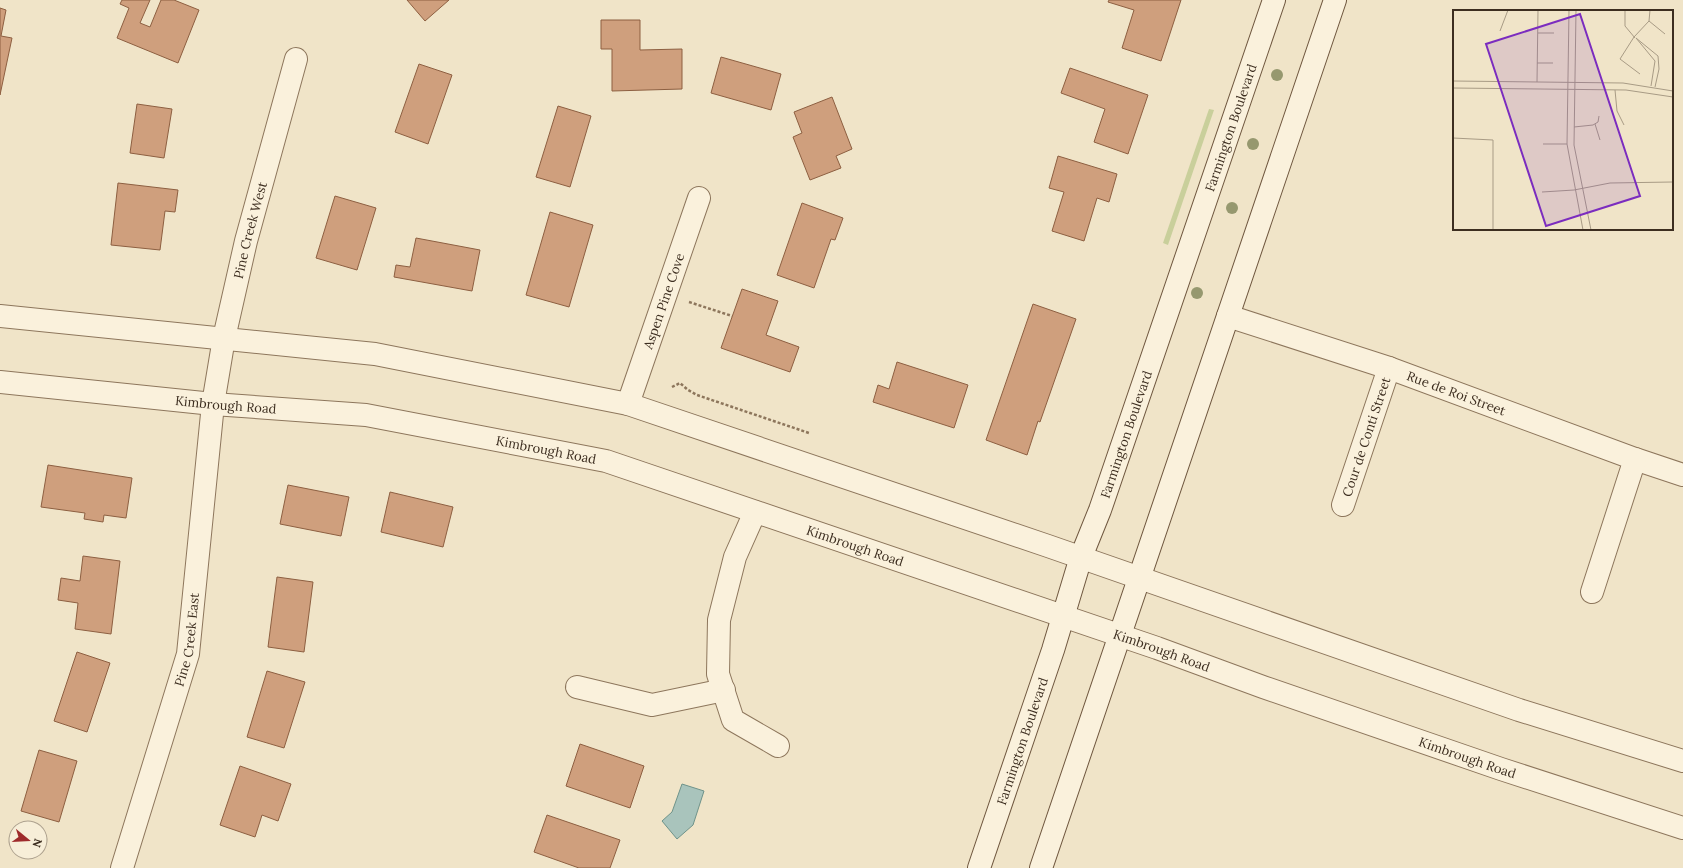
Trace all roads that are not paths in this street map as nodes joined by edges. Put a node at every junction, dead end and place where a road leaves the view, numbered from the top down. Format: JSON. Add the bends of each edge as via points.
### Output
{"nodes":[{"id":1,"x":1274,"y":0,"type":"edge"},
{"id":2,"x":1335,"y":0,"type":"edge"},
{"id":3,"x":296,"y":59,"type":"dead end"},
{"id":4,"x":699,"y":198,"type":"dead end"},
{"id":5,"x":0,"y":316,"type":"edge"},
{"id":6,"x":1228,"y":316,"type":"junction"},
{"id":7,"x":224,"y":338,"type":"junction"},
{"id":8,"x":1388,"y":368,"type":"junction"},
{"id":9,"x":0,"y":382,"type":"edge"},
{"id":10,"x":213,"y":404,"type":"junction"},
{"id":11,"x":628,"y":404,"type":"junction"},
{"id":12,"x":1635,"y":459,"type":"junction"},
{"id":13,"x":1683,"y":475,"type":"edge"},
{"id":14,"x":1343,"y":505,"type":"dead end"},
{"id":15,"x":755,"y":512,"type":"junction"},
{"id":16,"x":1082,"y":557,"type":"junction"},
{"id":17,"x":1139,"y":578,"type":"junction"},
{"id":18,"x":1592,"y":592,"type":"dead end"},
{"id":19,"x":1063,"y":617,"type":"junction"},
{"id":20,"x":1120,"y":636,"type":"junction"},
{"id":21,"x":577,"y":687,"type":"dead end"},
{"id":22,"x":724,"y":690,"type":"junction"},
{"id":23,"x":778,"y":746,"type":"dead end"},
{"id":24,"x":1683,"y":761,"type":"edge"},
{"id":25,"x":1683,"y":828,"type":"edge"},
{"id":26,"x":122,"y":868,"type":"edge"},
{"id":27,"x":979,"y":868,"type":"edge"},
{"id":28,"x":1041,"y":868,"type":"edge"}],
"edges":[{"from":1,"to":16,"type":"street","name":"Farmington Boulevard"},
{"from":2,"to":6,"type":"street"},
{"from":3,"to":7,"type":"street","name":"Pine Creek West","via":[[246,241]]},
{"from":4,"to":11,"type":"street","name":"Aspen Pine Cove"},
{"from":5,"to":7,"type":"street"},
{"from":6,"to":8,"type":"street","name":"Rue de Roi Street"},
{"from":6,"to":17,"type":"street"},
{"from":7,"to":10,"type":"street","name":"Pine Creek West"},
{"from":7,"to":11,"type":"street","via":[[375,354]]},
{"from":8,"to":12,"type":"street","name":"Rue de Roi Street"},
{"from":8,"to":14,"type":"street","name":"Cour de Conti Street"},
{"from":9,"to":10,"type":"street","name":"Kimbrough Road"},
{"from":10,"to":15,"type":"street","name":"Kimbrough Road","via":[[366,415],[606,461]]},
{"from":10,"to":26,"type":"street","name":"Pine Creek East","via":[[188,654]]},
{"from":11,"to":16,"type":"street"},
{"from":12,"to":13,"type":"street","name":"Rue de Roi Street"},
{"from":12,"to":18,"type":"street"},
{"from":15,"to":19,"type":"street","name":"Kimbrough Road"},
{"from":15,"to":22,"type":"street","via":[[735,557],[719,620],[718,674]]},
{"from":16,"to":17,"type":"street"},
{"from":16,"to":19,"type":"street","name":"Farmington Boulevard"},
{"from":17,"to":20,"type":"street"},
{"from":17,"to":24,"type":"street","via":[[1519,710]]},
{"from":19,"to":20,"type":"street","name":"Kimbrough Road"},
{"from":19,"to":27,"type":"street","name":"Farmington Boulevard"},
{"from":20,"to":25,"type":"street","name":"Kimbrough Road","via":[[1501,769]]},
{"from":20,"to":28,"type":"street"},
{"from":21,"to":22,"type":"street","via":[[652,705]]},
{"from":22,"to":23,"type":"street","via":[[733,720]]}]}
